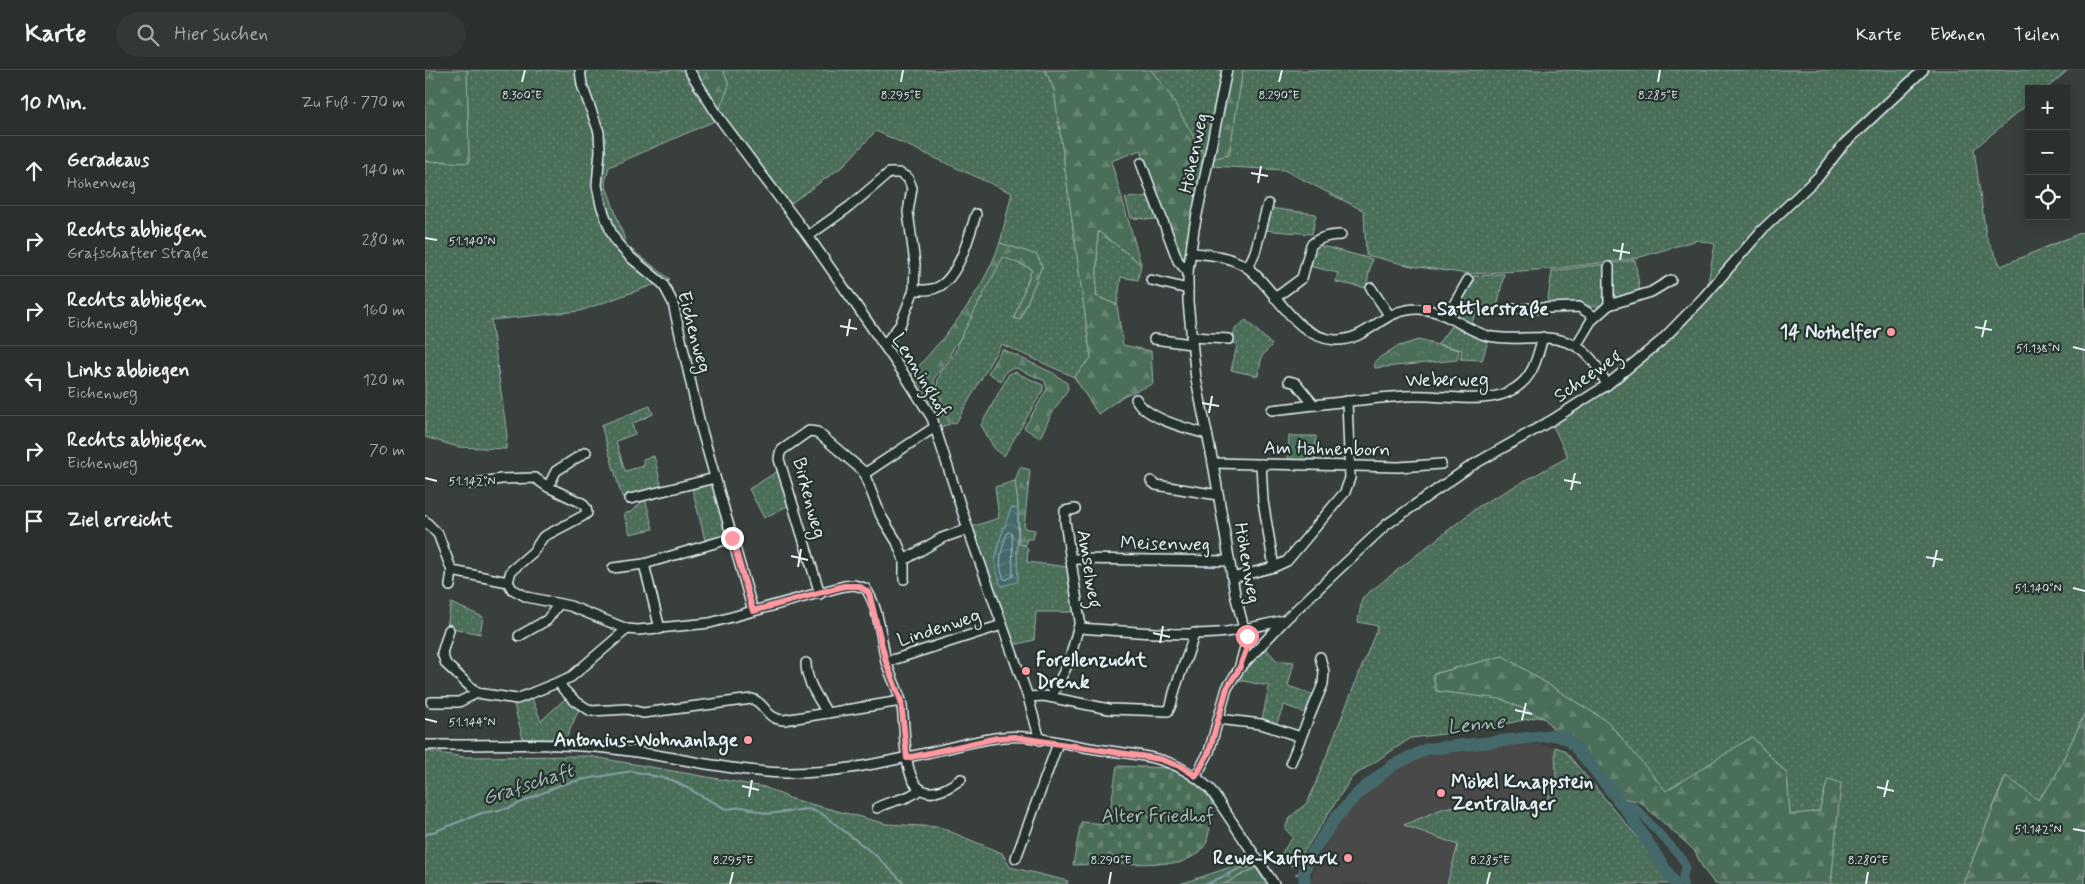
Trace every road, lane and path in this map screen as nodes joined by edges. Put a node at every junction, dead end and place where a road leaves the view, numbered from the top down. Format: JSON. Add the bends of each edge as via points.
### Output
{"nodes":[{"id":1,"x":580,"y":70,"type":"edge"},
{"id":2,"x":689,"y":70,"type":"edge"},
{"id":3,"x":1227,"y":70,"type":"edge"},
{"id":4,"x":1923,"y":70,"type":"edge"},
{"id":5,"x":1141,"y":163,"type":"dead end"},
{"id":6,"x":1268,"y":204,"type":"dead end"},
{"id":7,"x":976,"y":214,"type":"dead end"},
{"id":8,"x":808,"y":236,"type":"junction"},
{"id":9,"x":1341,"y":236,"type":"dead end"},
{"id":10,"x":1192,"y":253,"type":"junction"},
{"id":11,"x":1609,"y":267,"type":"dead end"},
{"id":12,"x":1248,"y":268,"type":"junction"},
{"id":13,"x":1188,"y":272,"type":"junction"},
{"id":14,"x":1151,"y":280,"type":"dead end"},
{"id":15,"x":1468,"y":280,"type":"dead end"},
{"id":16,"x":1671,"y":280,"type":"dead end"},
{"id":17,"x":1371,"y":288,"type":"dead end"},
{"id":18,"x":1187,"y":289,"type":"junction"},
{"id":19,"x":913,"y":290,"type":"junction"},
{"id":20,"x":1275,"y":298,"type":"junction"},
{"id":21,"x":1609,"y":304,"type":"junction"},
{"id":22,"x":1514,"y":309,"type":"dead end"},
{"id":23,"x":1389,"y":315,"type":"junction"},
{"id":24,"x":1448,"y":315,"type":"junction"},
{"id":25,"x":1595,"y":317,"type":"junction"},
{"id":26,"x":1543,"y":337,"type":"junction"},
{"id":27,"x":1154,"y":339,"type":"dead end"},
{"id":28,"x":1229,"y":339,"type":"dead end"},
{"id":29,"x":1191,"y":341,"type":"junction"},
{"id":30,"x":884,"y":345,"type":"junction"},
{"id":31,"x":1576,"y":346,"type":"junction"},
{"id":32,"x":1289,"y":381,"type":"dead end"},
{"id":33,"x":1607,"y":385,"type":"junction"},
{"id":34,"x":1136,"y":399,"type":"dead end"},
{"id":35,"x":1347,"y":401,"type":"junction"},
{"id":36,"x":1314,"y":405,"type":"junction"},
{"id":37,"x":1272,"y":410,"type":"dead end"},
{"id":38,"x":935,"y":426,"type":"junction"},
{"id":39,"x":1207,"y":434,"type":"junction"},
{"id":40,"x":587,"y":452,"type":"dead end"},
{"id":41,"x":1213,"y":463,"type":"junction"},
{"id":42,"x":1261,"y":464,"type":"junction"},
{"id":43,"x":1441,"y":464,"type":"dead end"},
{"id":44,"x":1349,"y":466,"type":"junction"},
{"id":45,"x":864,"y":474,"type":"junction"},
{"id":46,"x":715,"y":478,"type":"junction"},
{"id":47,"x":1151,"y":481,"type":"dead end"},
{"id":48,"x":470,"y":484,"type":"dead end"},
{"id":49,"x":548,"y":486,"type":"junction"},
{"id":50,"x":1218,"y":495,"type":"junction"},
{"id":51,"x":630,"y":499,"type":"dead end"},
{"id":52,"x":1075,"y":509,"type":"dead end"},
{"id":53,"x":425,"y":521,"type":"edge"},
{"id":54,"x":968,"y":529,"type":"junction"},
{"id":55,"x":732,"y":538,"type":"junction"},
{"id":56,"x":1071,"y":559,"type":"junction"},
{"id":57,"x":904,"y":560,"type":"junction"},
{"id":58,"x":1229,"y":562,"type":"junction"},
{"id":59,"x":644,"y":564,"type":"junction"},
{"id":60,"x":1274,"y":567,"type":"junction"},
{"id":61,"x":613,"y":568,"type":"dead end"},
{"id":62,"x":452,"y":571,"type":"junction"},
{"id":63,"x":1232,"y":578,"type":"junction"},
{"id":64,"x":905,"y":579,"type":"dead end"},
{"id":65,"x":508,"y":582,"type":"junction"},
{"id":66,"x":450,"y":586,"type":"dead end"},
{"id":67,"x":820,"y":594,"type":"junction"},
{"id":68,"x":558,"y":605,"type":"junction"},
{"id":69,"x":753,"y":611,"type":"junction"},
{"id":70,"x":1285,"y":620,"type":"junction"},
{"id":71,"x":1001,"y":625,"type":"junction"},
{"id":72,"x":1079,"y":628,"type":"junction"},
{"id":73,"x":627,"y":629,"type":"junction"},
{"id":74,"x":660,"y":629,"type":"junction"},
{"id":75,"x":1245,"y":629,"type":"junction"},
{"id":76,"x":449,"y":630,"type":"dead end"},
{"id":77,"x":1194,"y":633,"type":"junction"},
{"id":78,"x":519,"y":636,"type":"dead end"},
{"id":79,"x":1319,"y":657,"type":"dead end"},
{"id":80,"x":886,"y":662,"type":"junction"},
{"id":81,"x":806,"y":663,"type":"dead end"},
{"id":82,"x":1239,"y":669,"type":"junction"},
{"id":83,"x":559,"y":682,"type":"junction"},
{"id":84,"x":477,"y":693,"type":"junction"},
{"id":85,"x":1028,"y":697,"type":"junction"},
{"id":86,"x":1051,"y":697,"type":"junction"},
{"id":87,"x":901,"y":701,"type":"junction"},
{"id":88,"x":431,"y":702,"type":"dead end"},
{"id":89,"x":827,"y":713,"type":"junction"},
{"id":90,"x":1218,"y":719,"type":"junction"},
{"id":91,"x":1301,"y":737,"type":"junction"},
{"id":92,"x":1040,"y":740,"type":"junction"},
{"id":93,"x":1058,"y":743,"type":"junction"},
{"id":94,"x":425,"y":745,"type":"edge"},
{"id":95,"x":907,"y":758,"type":"junction"},
{"id":96,"x":1291,"y":762,"type":"dead end"},
{"id":97,"x":1196,"y":776,"type":"junction"},
{"id":98,"x":961,"y":779,"type":"dead end"},
{"id":99,"x":920,"y":789,"type":"junction"},
{"id":100,"x":877,"y":808,"type":"dead end"},
{"id":101,"x":1016,"y":858,"type":"dead end"},
{"id":102,"x":1273,"y":884,"type":"edge"}],
"edges":[{"from":1,"to":46,"type":"street","name":"Eichenweg","via":[[599,132],[597,191],[601,205],[617,243],[660,281],[671,297]]},
{"from":2,"to":8,"type":"street","name":"Lenninghof","via":[[720,119]]},
{"from":3,"to":10,"type":"street","name":"Höhenweg","via":[[1194,229]]},
{"from":4,"to":33,"type":"street","name":"Scheeweg","via":[[1843,145],[1819,176],[1762,230],[1661,341]]},
{"from":5,"to":13,"type":"street","name":"Höhenweg","via":[[1178,261]]},
{"from":6,"to":12,"type":"street"},
{"from":7,"to":19,"type":"street","via":[[960,258],[948,279],[935,288]]},
{"from":8,"to":19,"type":"street","via":[[889,173],[904,175],[912,188],[908,212],[915,264]]},
{"from":8,"to":30,"type":"street","name":"Lenninghof"},
{"from":9,"to":20,"type":"street","via":[[1329,236],[1314,242],[1302,278]]},
{"from":10,"to":12,"type":"street","via":[[1223,257]]},
{"from":10,"to":13,"type":"street","name":"Höhenweg"},
{"from":11,"to":21,"type":"street"},
{"from":12,"to":20,"type":"street"},
{"from":13,"to":18,"type":"street","name":"Höhenweg"},
{"from":14,"to":18,"type":"street"},
{"from":15,"to":24,"type":"street"},
{"from":16,"to":21,"type":"street","via":[[1651,292]]},
{"from":17,"to":23,"type":"street"},
{"from":18,"to":29,"type":"street","name":"Höhenweg"},
{"from":19,"to":30,"type":"street","via":[[900,325]]},
{"from":20,"to":23,"type":"street","via":[[1301,325],[1329,339],[1361,335]]},
{"from":21,"to":25,"type":"street"},
{"from":22,"to":25,"type":"street","via":[[1579,307]]},
{"from":23,"to":24,"type":"street","via":[[1419,309]]},
{"from":24,"to":26,"type":"street","via":[[1491,336]]},
{"from":25,"to":31,"type":"street"},
{"from":26,"to":31,"type":"street","via":[[1557,338]]},
{"from":26,"to":35,"type":"street","name":"Weberweg","via":[[1530,374],[1515,388],[1497,396],[1485,399],[1407,396]]},
{"from":27,"to":29,"type":"street"},
{"from":28,"to":29,"type":"street"},
{"from":29,"to":39,"type":"street","name":"Höhenweg"},
{"from":30,"to":38,"type":"street","name":"Lenninghof"},
{"from":31,"to":33,"type":"street","via":[[1587,354]]},
{"from":32,"to":36,"type":"street","via":[[1296,383]]},
{"from":33,"to":70,"type":"street","name":"Scheeweg","via":[[1471,466],[1398,516]]},
{"from":34,"to":39,"type":"street","via":[[1144,409],[1164,420]]},
{"from":35,"to":36,"type":"street","name":"Weberweg"},
{"from":35,"to":44,"type":"street"},
{"from":36,"to":37,"type":"street","name":"Weberweg"},
{"from":38,"to":45,"type":"street"},
{"from":38,"to":54,"type":"street","name":"Lenninghof"},
{"from":39,"to":41,"type":"street","name":"Höhenweg"},
{"from":40,"to":49,"type":"street","via":[[556,471]]},
{"from":41,"to":42,"type":"street","name":"Am Hahnenborn"},
{"from":41,"to":50,"type":"street","name":"Höhenweg"},
{"from":42,"to":44,"type":"street","name":"Am Hahnenborn"},
{"from":42,"to":60,"type":"street","via":[[1263,501]]},
{"from":43,"to":44,"type":"street","name":"Am Hahnenborn"},
{"from":44,"to":60,"type":"street","via":[[1349,485],[1345,492],[1291,557]]},
{"from":45,"to":57,"type":"street"},
{"from":45,"to":67,"type":"street","name":"Birkenweg","via":[[814,430],[780,453]]},
{"from":46,"to":51,"type":"street"},
{"from":46,"to":55,"type":"street","name":"Eichenweg"},
{"from":47,"to":50,"type":"street","via":[[1165,487]]},
{"from":48,"to":49,"type":"street","via":[[535,478]]},
{"from":49,"to":65,"type":"street","via":[[582,503],[587,513],[543,537],[533,552],[511,571]]},
{"from":50,"to":58,"type":"street","name":"Höhenweg"},
{"from":52,"to":56,"type":"street","name":"Amselweg","via":[[1065,511]]},
{"from":53,"to":62,"type":"street","via":[[438,534]]},
{"from":54,"to":57,"type":"street","via":[[942,538]]},
{"from":54,"to":71,"type":"street","name":"Lenninghof"},
{"from":55,"to":59,"type":"street"},
{"from":55,"to":69,"type":"street","name":"Eichenweg"},
{"from":56,"to":58,"type":"street","name":"Meisenweg"},
{"from":56,"to":72,"type":"street","name":"Amselweg"},
{"from":57,"to":64,"type":"street"},
{"from":58,"to":63,"type":"street","name":"Höhenweg"},
{"from":59,"to":61,"type":"street"},
{"from":59,"to":74,"type":"street"},
{"from":60,"to":63,"type":"street"},
{"from":62,"to":65,"type":"street"},
{"from":62,"to":66,"type":"street"},
{"from":63,"to":75,"type":"street","name":"Höhenweg"},
{"from":65,"to":68,"type":"street","via":[[512,590],[521,595]]},
{"from":67,"to":69,"type":"street"},
{"from":67,"to":80,"type":"street","via":[[849,586],[865,588],[874,609]]},
{"from":68,"to":73,"type":"street","via":[[575,608]]},
{"from":68,"to":78,"type":"street","via":[[547,620]]},
{"from":69,"to":74,"type":"street","via":[[705,624]]},
{"from":70,"to":75,"type":"street"},
{"from":70,"to":82,"type":"street","name":"Scheeweg"},
{"from":71,"to":80,"type":"street","name":"Lindenweg"},
{"from":71,"to":85,"type":"street","name":"Lenninghof"},
{"from":72,"to":77,"type":"street"},
{"from":72,"to":86,"type":"street","name":"Amselweg","via":[[1065,671]]},
{"from":73,"to":74,"type":"street"},
{"from":73,"to":83,"type":"street","via":[[575,674]]},
{"from":75,"to":77,"type":"street"},
{"from":75,"to":82,"type":"street","name":"Höhenweg","via":[[1247,644]]},
{"from":76,"to":84,"type":"street","via":[[443,645],[443,659]]},
{"from":77,"to":86,"type":"street","via":[[1168,712],[1109,709]]},
{"from":79,"to":91,"type":"street","via":[[1324,672],[1323,684]]},
{"from":80,"to":87,"type":"street"},
{"from":81,"to":89,"type":"street","via":[[809,681]]},
{"from":82,"to":90,"type":"street","name":"Höhenweg","via":[[1227,688]]},
{"from":83,"to":84,"type":"street","via":[[519,699]]},
{"from":83,"to":89,"type":"street","via":[[575,701],[595,712],[627,709],[643,713],[751,699],[777,720]]},
{"from":84,"to":88,"type":"street","via":[[459,702]]},
{"from":85,"to":86,"type":"street"},
{"from":85,"to":92,"type":"street","name":"Lenninghof"},
{"from":87,"to":89,"type":"street"},
{"from":87,"to":95,"type":"street"},
{"from":90,"to":91,"type":"street","via":[[1261,724]]},
{"from":90,"to":97,"type":"street","name":"Höhenweg","via":[[1209,752]]},
{"from":91,"to":96,"type":"street"},
{"from":92,"to":93,"type":"street"},
{"from":92,"to":95,"type":"street","via":[[997,738]]},
{"from":93,"to":97,"type":"street","via":[[1160,759]]},
{"from":93,"to":101,"type":"street"},
{"from":94,"to":95,"type":"street","via":[[589,746],[747,770],[789,773],[850,769]]},
{"from":95,"to":99,"type":"street","via":[[913,780]]},
{"from":97,"to":102,"type":"street","via":[[1217,798]]},
{"from":98,"to":99,"type":"street","via":[[943,790]]},
{"from":99,"to":100,"type":"street","via":[[913,796]]}]}
